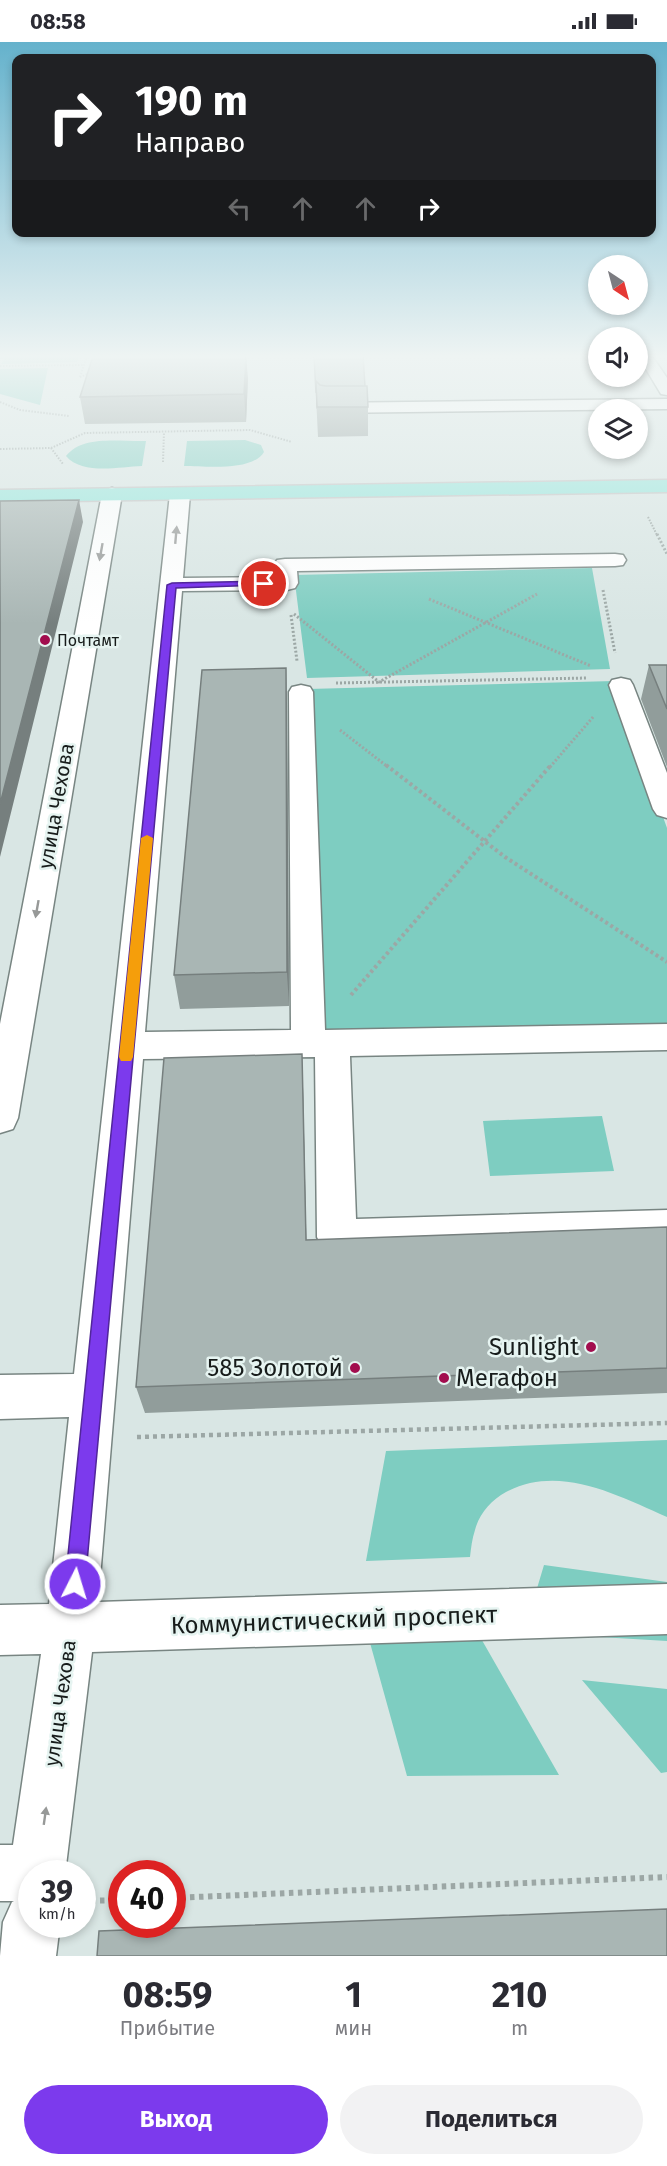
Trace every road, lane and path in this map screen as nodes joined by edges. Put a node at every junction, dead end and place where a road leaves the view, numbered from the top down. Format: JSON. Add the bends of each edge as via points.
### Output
{"nodes":[{"id":1,"x":57,"y":445,"type":"edge"},
{"id":2,"x":166,"y":445,"type":"edge"},
{"id":3,"x":0,"y":449,"type":"edge"},
{"id":4,"x":172,"y":483,"type":"junction"},
{"id":5,"x":667,"y":486,"type":"edge"},
{"id":6,"x":112,"y":494,"type":"junction"},
{"id":7,"x":0,"y":496,"type":"edge"},
{"id":8,"x":645,"y":511,"type":"dead end"},
{"id":9,"x":667,"y":554,"type":"edge"},
{"id":10,"x":606,"y":560,"type":"junction"},
{"id":11,"x":172,"y":585,"type":"junction"},
{"id":12,"x":429,"y":599,"type":"dead end"},
{"id":13,"x":486,"y":622,"type":"junction"},
{"id":14,"x":621,"y":681,"type":"junction"},
{"id":15,"x":379,"y":682,"type":"junction"},
{"id":16,"x":301,"y":692,"type":"junction"},
{"id":17,"x":667,"y":809,"type":"edge"},
{"id":18,"x":484,"y":841,"type":"junction"},
{"id":19,"x":667,"y":962,"type":"edge"},
{"id":20,"x":667,"y":1037,"type":"edge"},
{"id":21,"x":320,"y":1044,"type":"junction"},
{"id":22,"x":127,"y":1046,"type":"junction"},
{"id":23,"x":0,"y":1118,"type":"edge"},
{"id":24,"x":667,"y":1227,"type":"edge"},
{"id":25,"x":93,"y":1395,"type":"junction"},
{"id":26,"x":0,"y":1397,"type":"edge"},
{"id":27,"x":667,"y":1423,"type":"edge"},
{"id":28,"x":89,"y":1438,"type":"junction"},
{"id":29,"x":667,"y":1609,"type":"edge"},
{"id":30,"x":70,"y":1628,"type":"junction"},
{"id":31,"x":0,"y":1630,"type":"edge"},
{"id":32,"x":30,"y":1860,"type":"edge"},
{"id":33,"x":667,"y":1877,"type":"edge"},
{"id":34,"x":186,"y":1897,"type":"edge"},
{"id":35,"x":27,"y":1938,"type":"edge"},
{"id":36,"x":27,"y":1956,"type":"edge"}],
"edges":[{"from":1,"to":3,"type":"path"},
{"from":2,"to":4,"type":"path"},
{"from":4,"to":5,"type":"main road"},
{"from":4,"to":6,"type":"main road"},
{"from":11,"to":4,"type":"street","name":"улица Чехова","one_way":true},
{"from":6,"to":7,"type":"main road"},
{"from":6,"to":23,"type":"street","name":"улица Чехова","one_way":true},
{"from":8,"to":9,"type":"path"},
{"from":10,"to":11,"type":"street","via":[[285,565],[286,583]]},
{"from":10,"to":13,"type":"path"},
{"from":10,"to":14,"type":"path"},
{"from":11,"to":22,"type":"street","name":"улица Чехова"},
{"from":12,"to":13,"type":"path"},
{"from":13,"to":14,"type":"path"},
{"from":13,"to":15,"type":"path"},
{"from":14,"to":15,"type":"path"},
{"from":14,"to":17,"type":"street"},
{"from":14,"to":18,"type":"path"},
{"from":15,"to":16,"type":"path"},
{"from":15,"to":16,"type":"path","via":[[291,611]]},
{"from":16,"to":18,"type":"path"},
{"from":16,"to":21,"type":"street"},
{"from":18,"to":19,"type":"path"},
{"from":18,"to":21,"type":"path"},
{"from":20,"to":21,"type":"street"},
{"from":21,"to":22,"type":"street"},
{"from":21,"to":24,"type":"street","via":[[338,1237]]},
{"from":22,"to":25,"type":"street","name":"улица Чехова"},
{"from":25,"to":26,"type":"street"},
{"from":25,"to":28,"type":"street","name":"улица Чехова"},
{"from":27,"to":28,"type":"path"},
{"from":28,"to":30,"type":"street","name":"улица Чехова"},
{"from":29,"to":30,"type":"street","name":"Коммунистический проспект"},
{"from":30,"to":31,"type":"street","name":"Коммунистический проспект"},
{"from":32,"to":30,"type":"street","name":"улица Чехова","one_way":true},
{"from":33,"to":34,"type":"path"},
{"from":35,"to":36,"type":"street","name":"улица Чехова"}]}
